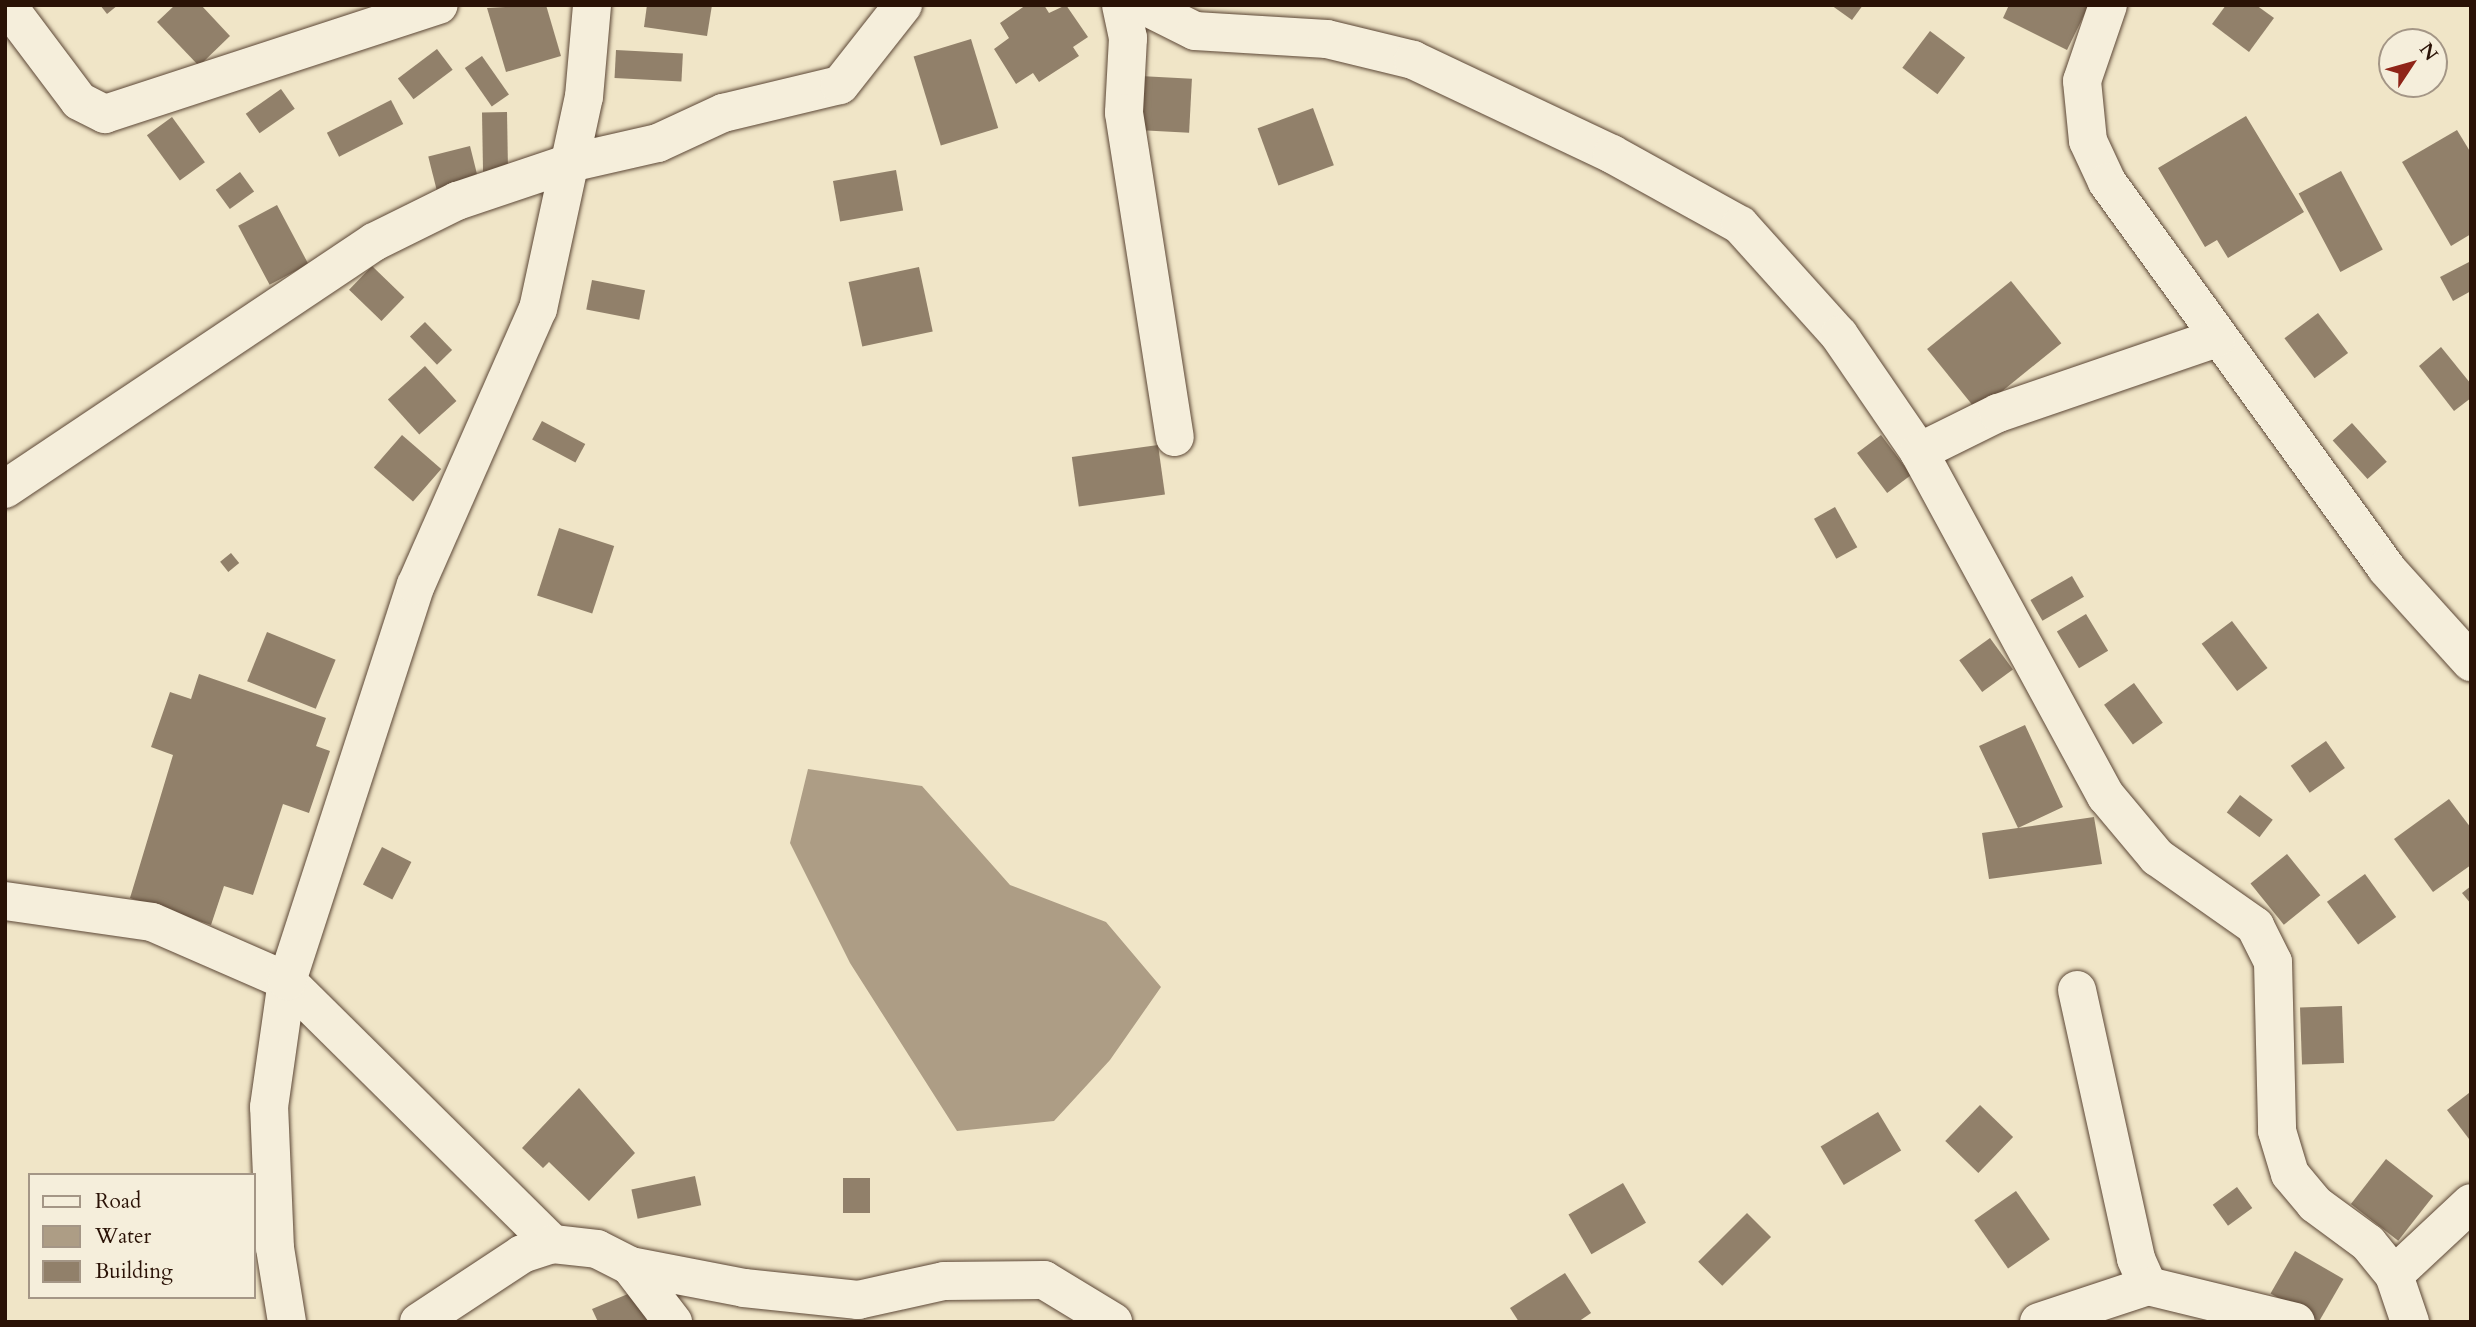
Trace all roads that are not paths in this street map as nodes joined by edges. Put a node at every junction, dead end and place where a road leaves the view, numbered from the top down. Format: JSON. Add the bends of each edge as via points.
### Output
{"nodes":[{"id":1,"x":439,"y":5,"type":"edge"},
{"id":2,"x":592,"y":5,"type":"edge"},
{"id":3,"x":903,"y":5,"type":"edge"},
{"id":4,"x":1121,"y":5,"type":"edge"},
{"id":5,"x":1143,"y":5,"type":"edge"},
{"id":6,"x":2108,"y":5,"type":"edge"},
{"id":7,"x":13,"y":13,"type":"edge"},
{"id":8,"x":570,"y":163,"type":"junction"},
{"id":9,"x":2217,"y":338,"type":"junction"},
{"id":10,"x":1175,"y":437,"type":"dead end"},
{"id":11,"x":1919,"y":452,"type":"junction"},
{"id":12,"x":5,"y":489,"type":"edge"},
{"id":13,"x":2471,"y":662,"type":"edge"},
{"id":14,"x":5,"y":901,"type":"edge"},
{"id":15,"x":287,"y":981,"type":"junction"},
{"id":16,"x":2077,"y":990,"type":"dead end"},
{"id":17,"x":2471,"y":1203,"type":"edge"},
{"id":18,"x":553,"y":1244,"type":"junction"},
{"id":19,"x":631,"y":1266,"type":"junction"},
{"id":20,"x":2394,"y":1275,"type":"junction"},
{"id":21,"x":2148,"y":1286,"type":"junction"},
{"id":22,"x":1111,"y":1321,"type":"edge"},
{"id":23,"x":287,"y":1322,"type":"edge"},
{"id":24,"x":419,"y":1322,"type":"edge"},
{"id":25,"x":673,"y":1322,"type":"edge"},
{"id":26,"x":2039,"y":1322,"type":"edge"},
{"id":27,"x":2296,"y":1322,"type":"edge"},
{"id":28,"x":2410,"y":1322,"type":"edge"}],
"edges":[{"from":1,"to":7,"type":"street","via":[[105,114],[79,101]]},
{"from":2,"to":8,"type":"street","via":[[584,97]]},
{"from":3,"to":8,"type":"street","via":[[841,85],[723,113],[658,143]]},
{"from":4,"to":10,"type":"street","via":[[1128,38],[1125,126]]},
{"from":5,"to":11,"type":"street","via":[[1195,31],[1327,39],[1413,60],[1612,154],[1740,225],[1839,335]]},
{"from":6,"to":9,"type":"street","via":[[2082,81],[2088,141],[2107,182]]},
{"from":8,"to":12,"type":"street","via":[[457,201],[374,242]]},
{"from":8,"to":15,"type":"street","via":[[538,309],[416,586]]},
{"from":9,"to":11,"type":"street","via":[[1998,413]]},
{"from":9,"to":13,"type":"street","via":[[2386,568]]},
{"from":11,"to":20,"type":"street","via":[[2106,796],[2157,857],[2255,926],[2273,962],[2277,1132],[2290,1174],[2315,1204],[2368,1243]]},
{"from":14,"to":15,"type":"street","via":[[152,922]]},
{"from":15,"to":18,"type":"street"},
{"from":15,"to":23,"type":"street","via":[[269,1107],[275,1248]]},
{"from":16,"to":21,"type":"street","via":[[2136,1259]]},
{"from":17,"to":20,"type":"street"},
{"from":18,"to":19,"type":"street","via":[[597,1249]]},
{"from":18,"to":24,"type":"street","via":[[522,1254]]},
{"from":19,"to":22,"type":"street","via":[[858,1300],[944,1282],[1044,1280]]},
{"from":19,"to":25,"type":"street"},
{"from":20,"to":28,"type":"street"},
{"from":21,"to":26,"type":"street"},
{"from":21,"to":27,"type":"street"}]}
